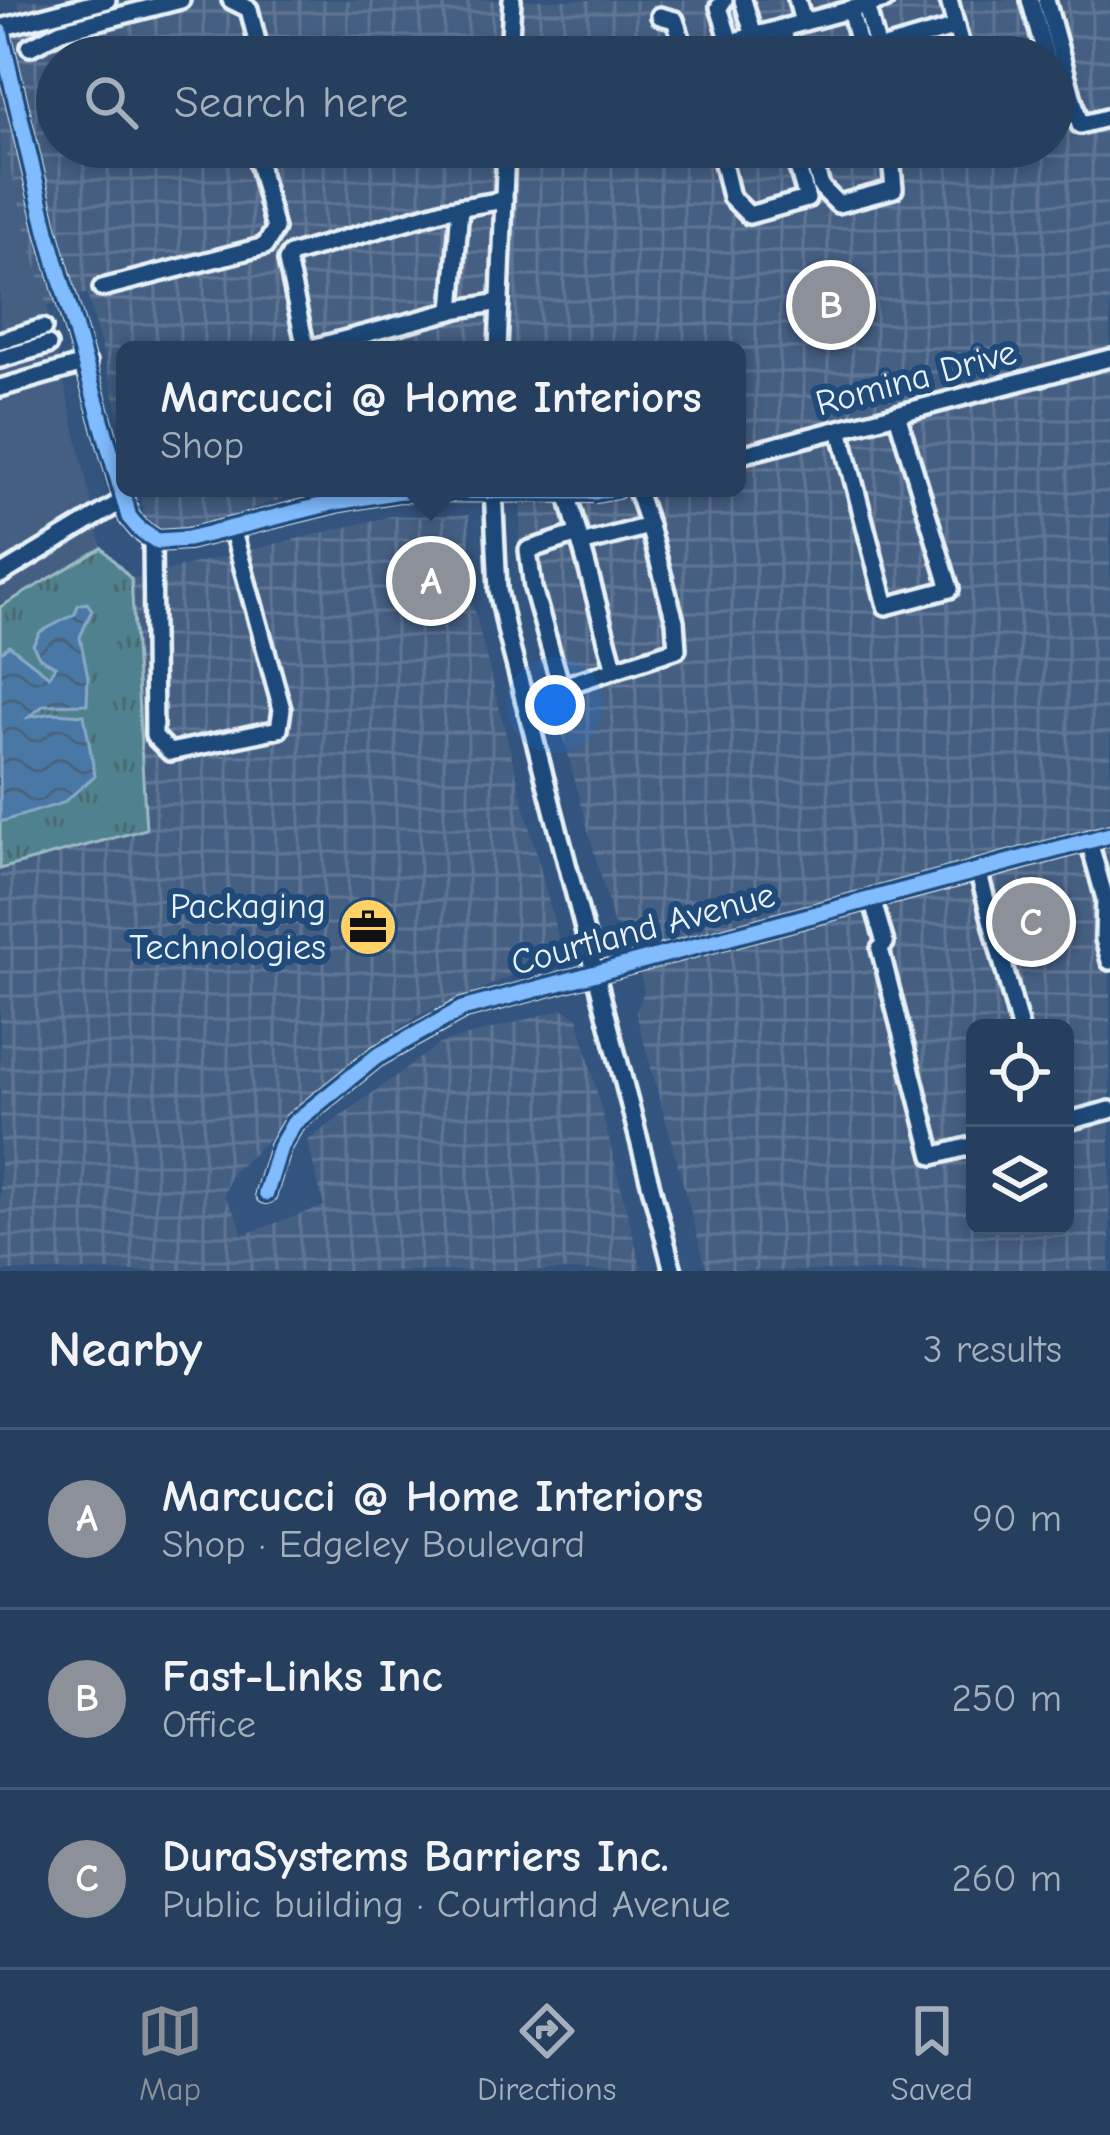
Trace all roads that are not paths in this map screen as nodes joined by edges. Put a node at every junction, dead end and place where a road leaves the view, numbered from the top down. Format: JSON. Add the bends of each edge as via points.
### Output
{"nodes":[{"id":1,"x":107,"y":0,"type":"edge"},
{"id":2,"x":181,"y":0,"type":"edge"},
{"id":3,"x":231,"y":0,"type":"edge"},
{"id":4,"x":512,"y":0,"type":"edge"},
{"id":5,"x":724,"y":0,"type":"edge"},
{"id":6,"x":743,"y":0,"type":"edge"},
{"id":7,"x":797,"y":0,"type":"edge"},
{"id":8,"x":949,"y":0,"type":"edge"},
{"id":9,"x":1030,"y":0,"type":"edge"},
{"id":10,"x":1046,"y":0,"type":"edge"},
{"id":11,"x":870,"y":3,"type":"edge"},
{"id":12,"x":823,"y":8,"type":"edge"},
{"id":13,"x":41,"y":9,"type":"edge"},
{"id":14,"x":660,"y":16,"type":"dead end"},
{"id":15,"x":803,"y":22,"type":"junction"},
{"id":16,"x":956,"y":27,"type":"junction"},
{"id":17,"x":782,"y":28,"type":"junction"},
{"id":18,"x":0,"y":30,"type":"edge"},
{"id":19,"x":758,"y":35,"type":"junction"},
{"id":20,"x":51,"y":36,"type":"edge"},
{"id":21,"x":256,"y":36,"type":"edge"},
{"id":22,"x":510,"y":36,"type":"edge"},
{"id":23,"x":683,"y":36,"type":"edge"},
{"id":24,"x":728,"y":36,"type":"edge"},
{"id":25,"x":754,"y":36,"type":"edge"},
{"id":26,"x":784,"y":36,"type":"edge"},
{"id":27,"x":871,"y":36,"type":"edge"},
{"id":28,"x":929,"y":36,"type":"edge"},
{"id":29,"x":958,"y":36,"type":"edge"},
{"id":30,"x":1040,"y":36,"type":"edge"},
{"id":31,"x":1056,"y":36,"type":"edge"},
{"id":32,"x":36,"y":44,"type":"edge"},
{"id":33,"x":30,"y":47,"type":"dead end"},
{"id":34,"x":1074,"y":103,"type":"edge"},
{"id":35,"x":1110,"y":117,"type":"edge"},
{"id":36,"x":259,"y":168,"type":"edge"},
{"id":37,"x":505,"y":168,"type":"edge"},
{"id":38,"x":724,"y":168,"type":"edge"},
{"id":39,"x":798,"y":168,"type":"edge"},
{"id":40,"x":816,"y":168,"type":"edge"},
{"id":41,"x":892,"y":168,"type":"edge"},
{"id":42,"x":504,"y":200,"type":"junction"},
{"id":43,"x":460,"y":207,"type":"junction"},
{"id":44,"x":102,"y":288,"type":"dead end"},
{"id":45,"x":500,"y":302,"type":"junction"},
{"id":46,"x":452,"y":311,"type":"junction"},
{"id":47,"x":43,"y":328,"type":"dead end"},
{"id":48,"x":0,"y":341,"type":"edge"},
{"id":49,"x":304,"y":341,"type":"edge"},
{"id":50,"x":335,"y":341,"type":"edge"},
{"id":51,"x":498,"y":341,"type":"edge"},
{"id":52,"x":48,"y":345,"type":"dead end"},
{"id":53,"x":1110,"y":358,"type":"edge"},
{"id":54,"x":0,"y":359,"type":"edge"},
{"id":55,"x":86,"y":363,"type":"junction"},
{"id":56,"x":0,"y":388,"type":"edge"},
{"id":57,"x":897,"y":414,"type":"junction"},
{"id":58,"x":840,"y":429,"type":"junction"},
{"id":59,"x":746,"y":454,"type":"edge"},
{"id":60,"x":116,"y":471,"type":"edge"},
{"id":61,"x":123,"y":497,"type":"edge"},
{"id":62,"x":365,"y":497,"type":"edge"},
{"id":63,"x":493,"y":497,"type":"edge"},
{"id":64,"x":568,"y":497,"type":"edge"},
{"id":65,"x":639,"y":497,"type":"edge"},
{"id":66,"x":124,"y":500,"type":"junction"},
{"id":67,"x":649,"y":526,"type":"junction"},
{"id":68,"x":232,"y":528,"type":"junction"},
{"id":69,"x":152,"y":538,"type":"junction"},
{"id":70,"x":579,"y":539,"type":"junction"},
{"id":71,"x":0,"y":574,"type":"edge"},
{"id":72,"x":615,"y":670,"type":"junction"},
{"id":73,"x":562,"y":687,"type":"junction"},
{"id":74,"x":524,"y":699,"type":"junction"},
{"id":75,"x":1110,"y":835,"type":"edge"},
{"id":76,"x":1089,"y":841,"type":"junction"},
{"id":77,"x":978,"y":871,"type":"junction"},
{"id":78,"x":872,"y":899,"type":"junction"},
{"id":79,"x":1110,"y":961,"type":"edge"},
{"id":80,"x":596,"y":972,"type":"junction"},
{"id":81,"x":1018,"y":1019,"type":"edge"},
{"id":82,"x":1110,"y":1110,"type":"edge"},
{"id":83,"x":1074,"y":1120,"type":"edge"},
{"id":84,"x":966,"y":1147,"type":"edge"},
{"id":85,"x":266,"y":1193,"type":"dead end"},
{"id":86,"x":673,"y":1271,"type":"edge"}],
"edges":[{"from":1,"to":13,"type":"street"},
{"from":2,"to":20,"type":"street"},
{"from":3,"to":21,"type":"street","via":[[249,9]]},
{"from":4,"to":22,"type":"street"},
{"from":5,"to":24,"type":"street"},
{"from":6,"to":19,"type":"street"},
{"from":7,"to":15,"type":"street"},
{"from":8,"to":16,"type":"street"},
{"from":9,"to":30,"type":"street"},
{"from":10,"to":31,"type":"street"},
{"from":11,"to":12,"type":"street"},
{"from":11,"to":27,"type":"street"},
{"from":12,"to":15,"type":"street"},
{"from":13,"to":18,"type":"street"},
{"from":14,"to":23,"type":"street","via":[[675,20]]},
{"from":15,"to":17,"type":"street"},
{"from":16,"to":28,"type":"street"},
{"from":16,"to":29,"type":"street"},
{"from":17,"to":19,"type":"street"},
{"from":17,"to":26,"type":"street"},
{"from":18,"to":55,"type":"street"},
{"from":19,"to":25,"type":"street"},
{"from":32,"to":33,"type":"street"},
{"from":34,"to":35,"type":"street","via":[[1080,125]]},
{"from":36,"to":44,"type":"street","via":[[275,229],[265,246]]},
{"from":37,"to":42,"type":"street"},
{"from":38,"to":39,"type":"street","via":[[731,196],[748,215],[807,199]]},
{"from":40,"to":41,"type":"street","via":[[838,204],[894,189]]},
{"from":42,"to":43,"type":"street"},
{"from":42,"to":45,"type":"street"},
{"from":43,"to":46,"type":"street"},
{"from":43,"to":49,"type":"street","via":[[290,255]]},
{"from":45,"to":46,"type":"street"},
{"from":45,"to":51,"type":"street"},
{"from":46,"to":50,"type":"street"},
{"from":47,"to":48,"type":"street"},
{"from":52,"to":54,"type":"street"},
{"from":53,"to":57,"type":"street","name":"Romina Drive"},
{"from":55,"to":56,"type":"street"},
{"from":55,"to":60,"type":"street"},
{"from":57,"to":58,"type":"street","name":"Romina Drive"},
{"from":57,"to":58,"type":"street","via":[[950,589],[886,606]]},
{"from":58,"to":59,"type":"street","name":"Romina Drive"},
{"from":61,"to":66,"type":"street"},
{"from":62,"to":68,"type":"street"},
{"from":63,"to":74,"type":"street","via":[[498,590]]},
{"from":64,"to":70,"type":"street"},
{"from":65,"to":67,"type":"street"},
{"from":66,"to":69,"type":"street","via":[[129,517]]},
{"from":66,"to":71,"type":"street"},
{"from":67,"to":70,"type":"street"},
{"from":67,"to":72,"type":"street","via":[[677,650]]},
{"from":68,"to":69,"type":"street"},
{"from":68,"to":69,"type":"street","via":[[282,709],[279,729],[170,752],[154,736]]},
{"from":70,"to":72,"type":"street"},
{"from":70,"to":73,"type":"street","via":[[528,550]]},
{"from":72,"to":73,"type":"street"},
{"from":73,"to":74,"type":"street"},
{"from":74,"to":80,"type":"street"},
{"from":75,"to":76,"type":"street","name":"Courtland Avenue"},
{"from":76,"to":77,"type":"street","name":"Courtland Avenue"},
{"from":76,"to":79,"type":"street"},
{"from":77,"to":78,"type":"street","name":"Courtland Avenue"},
{"from":77,"to":81,"type":"street"},
{"from":78,"to":80,"type":"street","name":"Courtland Avenue"},
{"from":78,"to":84,"type":"street","via":[[933,1156]]},
{"from":80,"to":85,"type":"street","name":"Courtland Avenue","via":[[462,1009],[376,1058],[294,1123]]},
{"from":80,"to":86,"type":"street"},
{"from":82,"to":83,"type":"street"}]}
